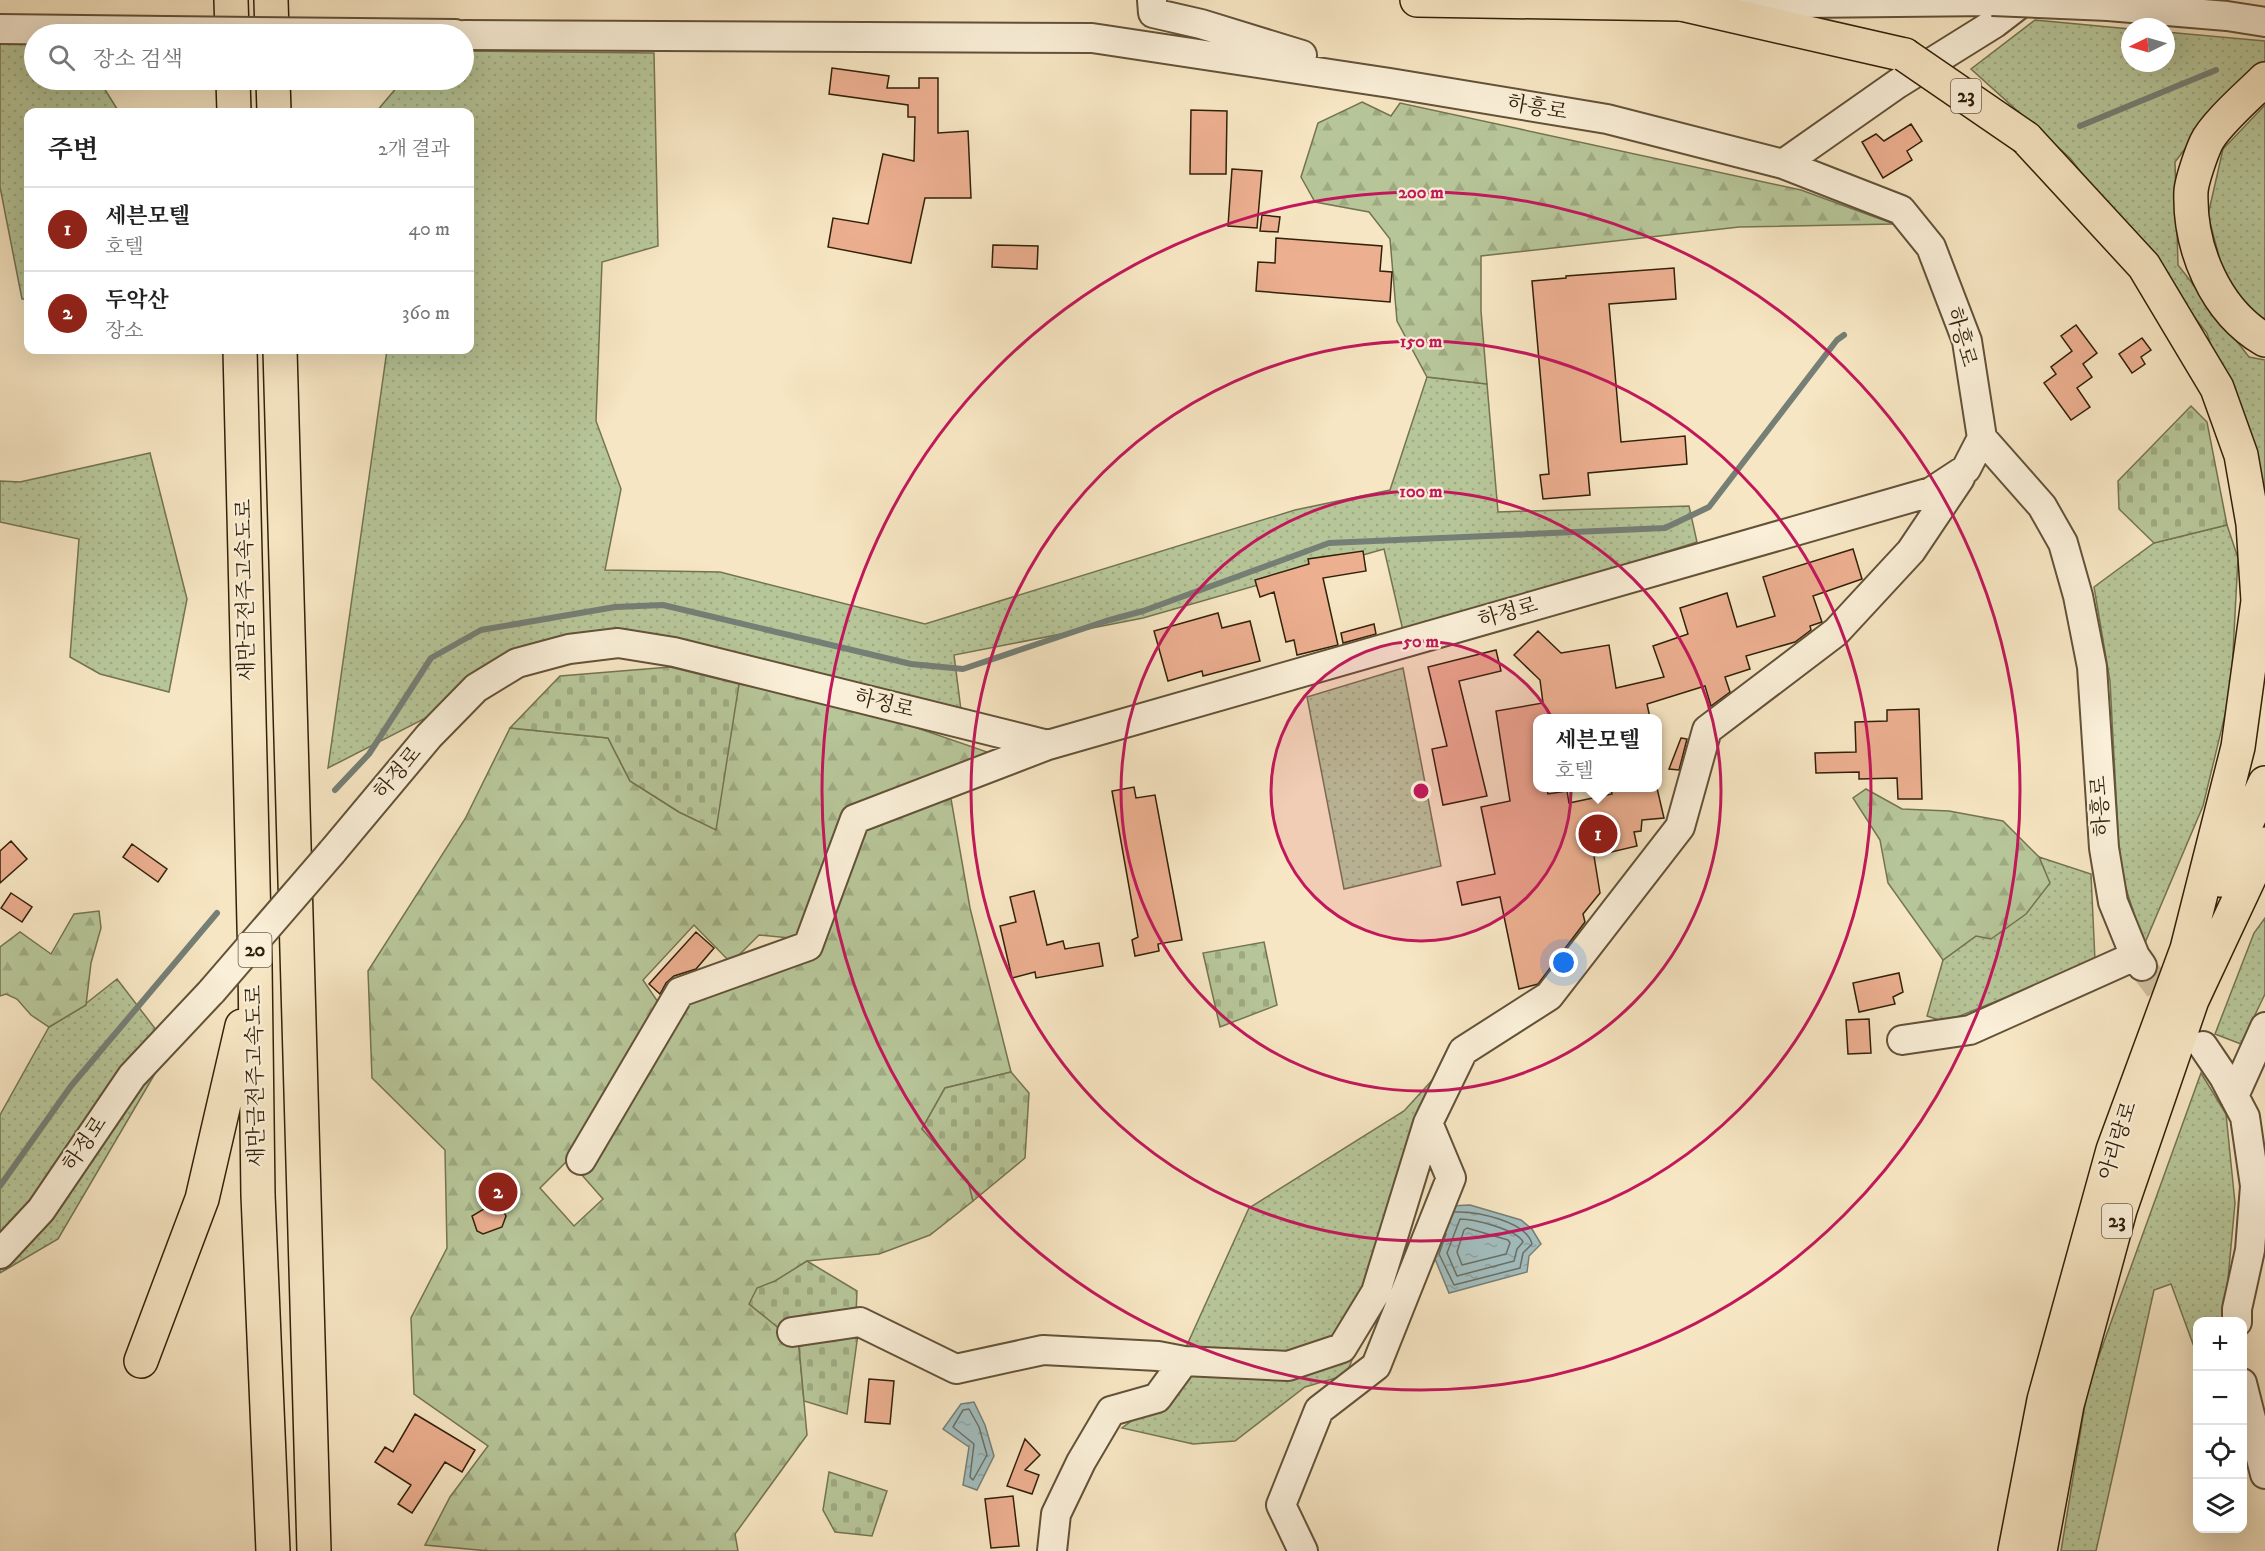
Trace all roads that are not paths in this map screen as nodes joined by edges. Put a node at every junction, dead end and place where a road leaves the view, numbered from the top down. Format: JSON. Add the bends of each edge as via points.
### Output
{"nodes":[{"id":1,"x":231,"y":0,"type":"edge"},
{"id":2,"x":271,"y":0,"type":"edge"},
{"id":3,"x":1152,"y":0,"type":"edge"},
{"id":4,"x":1418,"y":0,"type":"edge"},
{"id":5,"x":2025,"y":0,"type":"edge"},
{"id":6,"x":1992,"y":1,"type":"edge"},
{"id":7,"x":1681,"y":4,"type":"junction"},
{"id":8,"x":2265,"y":22,"type":"edge"},
{"id":9,"x":232,"y":24,"type":"edge"},
{"id":10,"x":272,"y":24,"type":"edge"},
{"id":11,"x":0,"y":29,"type":"edge"},
{"id":12,"x":24,"y":29,"type":"edge"},
{"id":13,"x":474,"y":35,"type":"edge"},
{"id":14,"x":2265,"y":79,"type":"edge"},
{"id":15,"x":1390,"y":83,"type":"junction"},
{"id":16,"x":233,"y":90,"type":"edge"},
{"id":17,"x":273,"y":90,"type":"edge"},
{"id":18,"x":234,"y":108,"type":"edge"},
{"id":19,"x":274,"y":108,"type":"edge"},
{"id":20,"x":1783,"y":164,"type":"junction"},
{"id":21,"x":2265,"y":340,"type":"edge"},
{"id":22,"x":240,"y":354,"type":"edge"},
{"id":23,"x":280,"y":354,"type":"edge"},
{"id":24,"x":1982,"y":438,"type":"junction"},
{"id":25,"x":1966,"y":469,"type":"junction"},
{"id":26,"x":1048,"y":745,"type":"junction"},
{"id":27,"x":2265,"y":783,"type":"edge"},
{"id":28,"x":2265,"y":844,"type":"edge"},
{"id":29,"x":2265,"y":874,"type":"edge"},
{"id":30,"x":2235,"y":904,"type":"junction"},
{"id":31,"x":2187,"y":949,"type":"junction"},
{"id":32,"x":255,"y":965,"type":"junction"},
{"id":33,"x":2265,"y":1027,"type":"edge"},
{"id":34,"x":1902,"y":1040,"type":"dead end"},
{"id":35,"x":2203,"y":1046,"type":"dead end"},
{"id":36,"x":2234,"y":1096,"type":"junction"},
{"id":37,"x":1428,"y":1123,"type":"junction"},
{"id":38,"x":581,"y":1160,"type":"dead end"},
{"id":39,"x":0,"y":1254,"type":"edge"},
{"id":40,"x":2237,"y":1317,"type":"edge"},
{"id":41,"x":792,"y":1332,"type":"dead end"},
{"id":42,"x":141,"y":1361,"type":"dead end"},
{"id":43,"x":1184,"y":1361,"type":"junction"},
{"id":44,"x":2247,"y":1403,"type":"edge"},
{"id":45,"x":2265,"y":1474,"type":"edge"},
{"id":46,"x":273,"y":1551,"type":"edge"},
{"id":47,"x":314,"y":1551,"type":"edge"},
{"id":48,"x":1052,"y":1551,"type":"edge"},
{"id":49,"x":1303,"y":1551,"type":"edge"},
{"id":50,"x":2014,"y":1551,"type":"edge"},
{"id":51,"x":2040,"y":1551,"type":"edge"}],
"edges":[{"from":1,"to":9,"type":"main road"},
{"from":2,"to":10,"type":"main road"},
{"from":3,"to":15,"type":"street","via":[[1154,13]]},
{"from":4,"to":7,"type":"main road","number":"23"},
{"from":5,"to":20,"type":"street"},
{"from":6,"to":7,"type":"street"},
{"from":6,"to":8,"type":"street","bridge":true,"via":[[2108,6]]},
{"from":7,"to":31,"type":"main road","number":"23","bridge":true,"via":[[1905,55],[2026,138],[2144,266],[2217,388],[2241,455],[2253,524],[2258,601],[2238,747]]},
{"from":11,"to":12,"type":"street","bridge":true},
{"from":13,"to":15,"type":"street","via":[[1092,38]]},
{"from":14,"to":21,"type":"main road","via":[[2206,142],[2191,190],[2196,248],[2221,302],[2248,330]]},
{"from":15,"to":20,"type":"street","name":"하흥로","via":[[1607,119]]},
{"from":16,"to":18,"type":"main road"},
{"from":17,"to":19,"type":"main road"},
{"from":20,"to":24,"type":"street","name":"하흥로","via":[[1900,210],[1931,247],[1967,342]]},
{"from":22,"to":32,"type":"main road","name":"새만금전주고속도로","number":"20"},
{"from":23,"to":47,"type":"main road","name":"새만금전주고속도로","number":"20"},
{"from":24,"to":25,"type":"street","name":"하정로"},
{"from":24,"to":34,"type":"street","name":"하흥로","via":[[2042,506],[2063,543],[2092,667],[2104,848],[2113,902],[2139,961],[1970,1030]]},
{"from":25,"to":26,"type":"street","name":"하정로","via":[[1931,492]]},
{"from":25,"to":37,"type":"street","via":[[1911,551],[1836,632],[1707,730],[1680,827],[1549,996],[1463,1051]]},
{"from":26,"to":38,"type":"street","via":[[855,819],[808,946],[680,992]]},
{"from":26,"to":39,"type":"street","name":"하정로","bridge":true,"via":[[674,652],[618,643],[517,663],[476,688],[429,736],[212,991],[132,1076],[41,1210]]},
{"from":27,"to":31,"type":"main road","name":"아리랑로"},
{"from":28,"to":30,"type":"main road","name":"아리랑로"},
{"from":29,"to":30,"type":"main road","number":"23"},
{"from":30,"to":51,"type":"main road","name":"아리랑로","number":"23","via":[[2192,1000],[2120,1210],[2067,1405]]},
{"from":31,"to":50,"type":"main road","name":"아리랑로","number":"23","via":[[2113,1150],[2044,1400]]},
{"from":32,"to":42,"type":"main road","via":[[202,1199]]},
{"from":32,"to":46,"type":"main road","name":"새만금전주고속도로","number":"20","via":[[258,1195]]},
{"from":33,"to":36,"type":"street"},
{"from":35,"to":36,"type":"street"},
{"from":36,"to":40,"type":"street","via":[[2245,1117],[2255,1186],[2250,1250]]},
{"from":37,"to":43,"type":"street","via":[[1376,1292],[1342,1348],[1288,1366]]},
{"from":37,"to":49,"type":"street","via":[[1451,1178],[1376,1366],[1319,1410],[1281,1505]]},
{"from":41,"to":43,"type":"street","via":[[860,1322],[956,1369],[1043,1350]]},
{"from":43,"to":48,"type":"street","via":[[1157,1398],[1111,1411],[1056,1514]]},
{"from":44,"to":45,"type":"street"}]}
